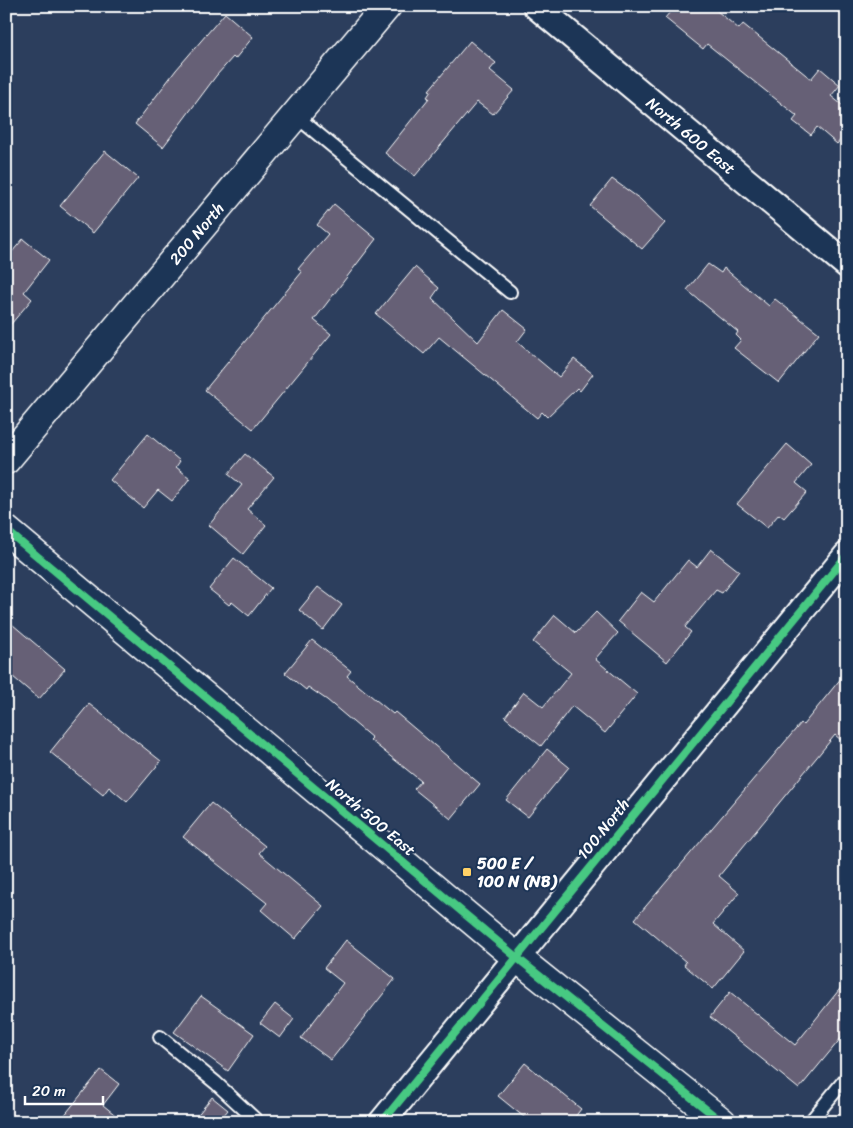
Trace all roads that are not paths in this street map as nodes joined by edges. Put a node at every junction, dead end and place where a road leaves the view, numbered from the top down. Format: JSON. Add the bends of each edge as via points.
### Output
{"nodes":[{"id":1,"x":387,"y":6,"type":"edge"},
{"id":2,"x":536,"y":6,"type":"edge"},
{"id":3,"x":296,"y":116,"type":"junction"},
{"id":4,"x":847,"y":265,"type":"edge"},
{"id":5,"x":510,"y":292,"type":"dead end"},
{"id":6,"x":6,"y":460,"type":"edge"},
{"id":7,"x":6,"y":530,"type":"edge"},
{"id":8,"x":847,"y":555,"type":"edge"},
{"id":9,"x":516,"y":957,"type":"junction"},
{"id":10,"x":160,"y":1037,"type":"dead end"},
{"id":11,"x":847,"y":1077,"type":"edge"},
{"id":12,"x":258,"y":1122,"type":"edge"},
{"id":13,"x":382,"y":1122,"type":"edge"},
{"id":14,"x":722,"y":1122,"type":"edge"},
{"id":15,"x":810,"y":1122,"type":"edge"}],
"edges":[{"from":1,"to":3,"type":"street","name":"200 North"},
{"from":2,"to":4,"type":"street","name":"North 600 East"},
{"from":3,"to":5,"type":"lane"},
{"from":3,"to":6,"type":"street","name":"200 North"},
{"from":7,"to":9,"type":"street","name":"North 500 East"},
{"from":8,"to":9,"type":"street","name":"100 North"},
{"from":9,"to":13,"type":"street","name":"100 North"},
{"from":9,"to":14,"type":"street","name":"North 500 East"},
{"from":10,"to":12,"type":"lane"},
{"from":11,"to":15,"type":"lane"}]}
